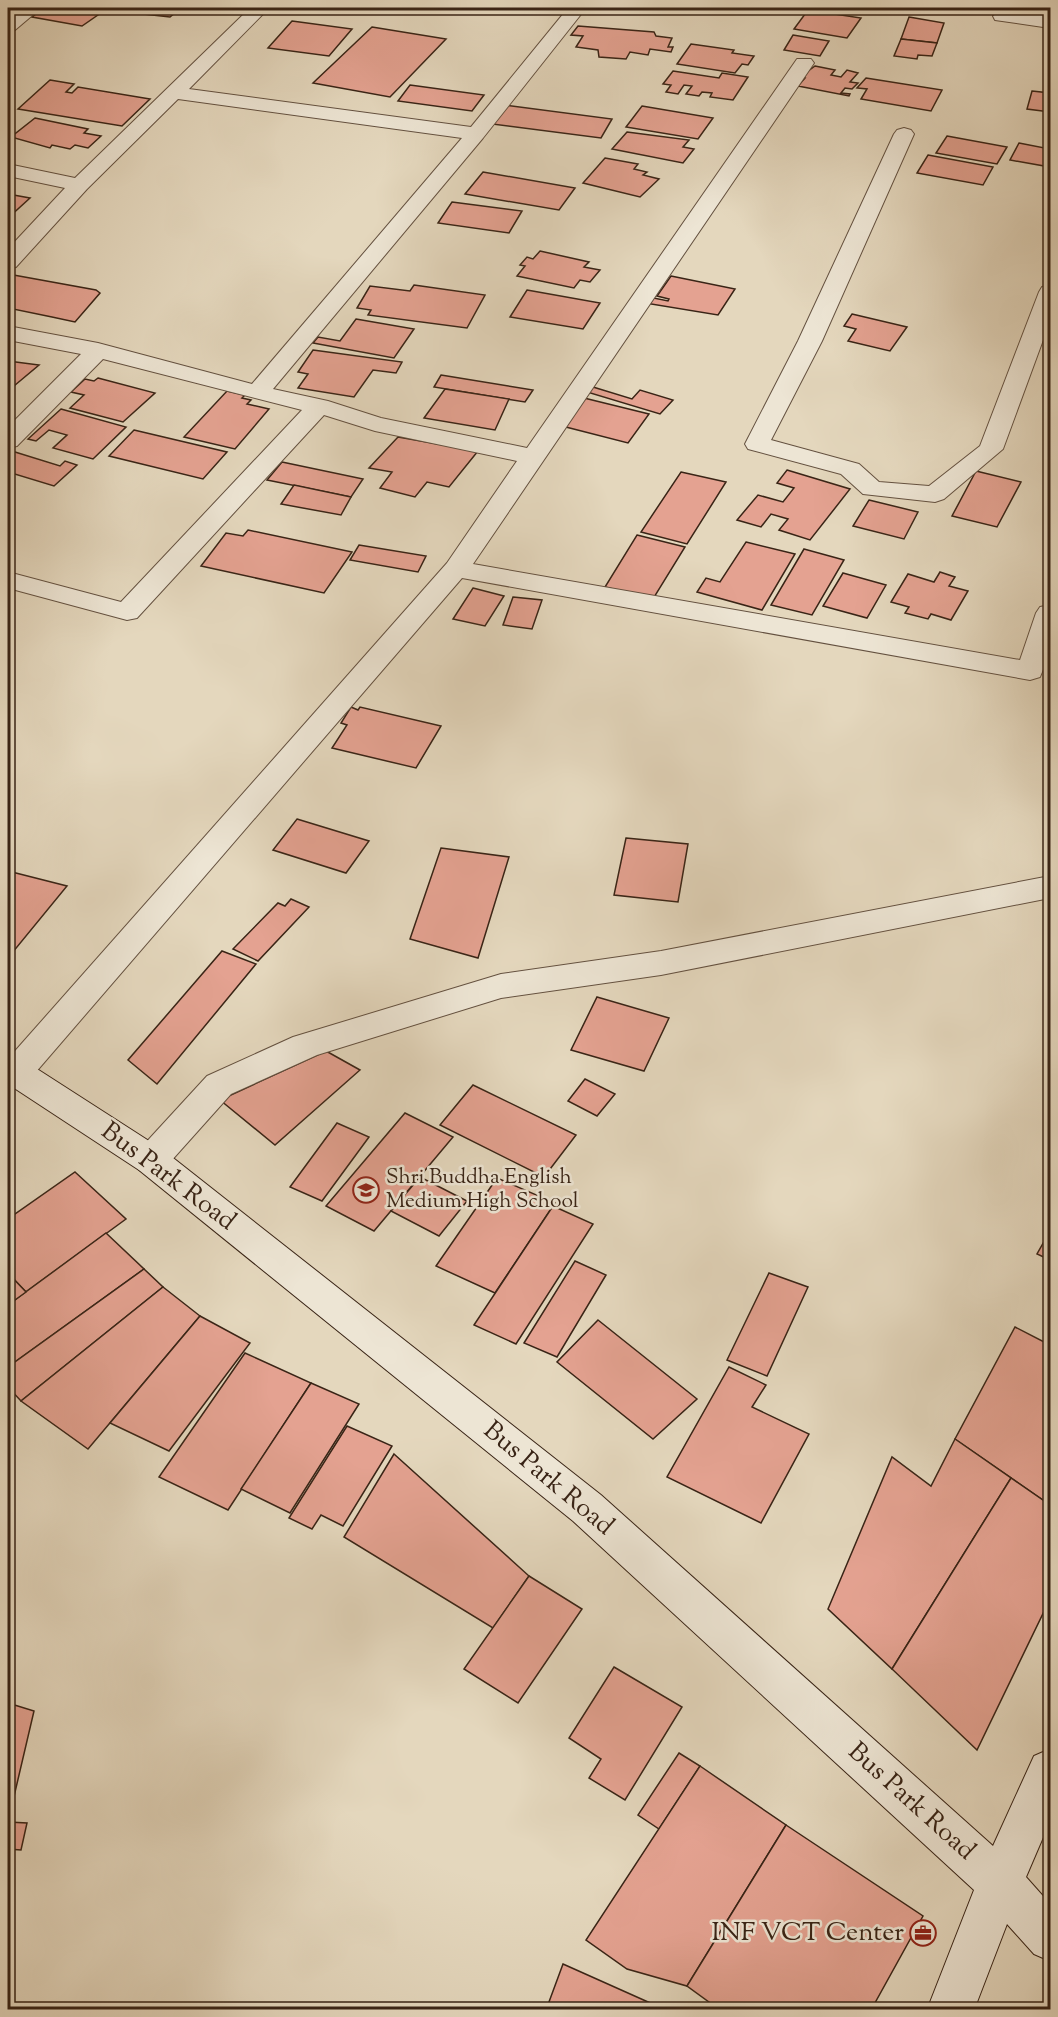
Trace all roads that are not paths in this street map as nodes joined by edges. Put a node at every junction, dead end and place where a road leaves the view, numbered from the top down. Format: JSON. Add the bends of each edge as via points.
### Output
{"nodes":[{"id":1,"x":32,"y":8,"type":"edge"},
{"id":2,"x":261,"y":8,"type":"edge"},
{"id":3,"x":577,"y":8,"type":"edge"},
{"id":4,"x":1002,"y":16,"type":"dead end"},
{"id":5,"x":1050,"y":22,"type":"edge"},
{"id":6,"x":8,"y":26,"type":"edge"},
{"id":7,"x":804,"y":63,"type":"dead end"},
{"id":8,"x":176,"y":93,"type":"junction"},
{"id":9,"x":476,"y":134,"type":"junction"},
{"id":10,"x":904,"y":134,"type":"dead end"},
{"id":11,"x":8,"y":170,"type":"edge"},
{"id":12,"x":80,"y":185,"type":"junction"},
{"id":13,"x":8,"y":262,"type":"edge"},
{"id":14,"x":1050,"y":292,"type":"edge"},
{"id":15,"x":8,"y":333,"type":"edge"},
{"id":16,"x":98,"y":350,"type":"junction"},
{"id":17,"x":257,"y":393,"type":"junction"},
{"id":18,"x":319,"y":406,"type":"junction"},
{"id":19,"x":8,"y":441,"type":"edge"},
{"id":20,"x":533,"y":457,"type":"junction"},
{"id":21,"x":456,"y":569,"type":"junction"},
{"id":22,"x":8,"y":580,"type":"edge"},
{"id":23,"x":1050,"y":613,"type":"edge"},
{"id":24,"x":1050,"y":887,"type":"edge"},
{"id":25,"x":13,"y":1069,"type":"edge"},
{"id":26,"x":151,"y":1160,"type":"junction"},
{"id":27,"x":1050,"y":1771,"type":"edge"},
{"id":28,"x":1000,"y":1883,"type":"junction"},
{"id":29,"x":1050,"y":1938,"type":"edge"},
{"id":30,"x":950,"y":2010,"type":"edge"}],
"edges":[{"from":1,"to":6,"type":"street"},
{"from":2,"to":8,"type":"street"},
{"from":3,"to":9,"type":"street"},
{"from":4,"to":5,"type":"street"},
{"from":7,"to":20,"type":"street"},
{"from":8,"to":9,"type":"street"},
{"from":8,"to":12,"type":"street"},
{"from":9,"to":17,"type":"street"},
{"from":10,"to":14,"type":"street","via":[[810,341],[757,444],[850,469],[872,489],[935,494],[991,449]]},
{"from":11,"to":12,"type":"street"},
{"from":12,"to":13,"type":"street"},
{"from":15,"to":16,"type":"street"},
{"from":16,"to":17,"type":"street"},
{"from":16,"to":19,"type":"street"},
{"from":17,"to":18,"type":"street"},
{"from":18,"to":20,"type":"street","via":[[375,423]]},
{"from":18,"to":22,"type":"street","via":[[127,612]]},
{"from":20,"to":21,"type":"street"},
{"from":21,"to":23,"type":"street","via":[[1030,671]]},
{"from":21,"to":25,"type":"street"},
{"from":24,"to":26,"type":"street","via":[[661,963],[501,986],[305,1046],[219,1085]]},
{"from":25,"to":26,"type":"street","name":"Bus Park Road"},
{"from":26,"to":28,"type":"street","name":"Bus Park Road","via":[[587,1508]]},
{"from":27,"to":28,"type":"street"},
{"from":28,"to":29,"type":"street","name":"Bus Park Road"},
{"from":28,"to":30,"type":"street"}]}
